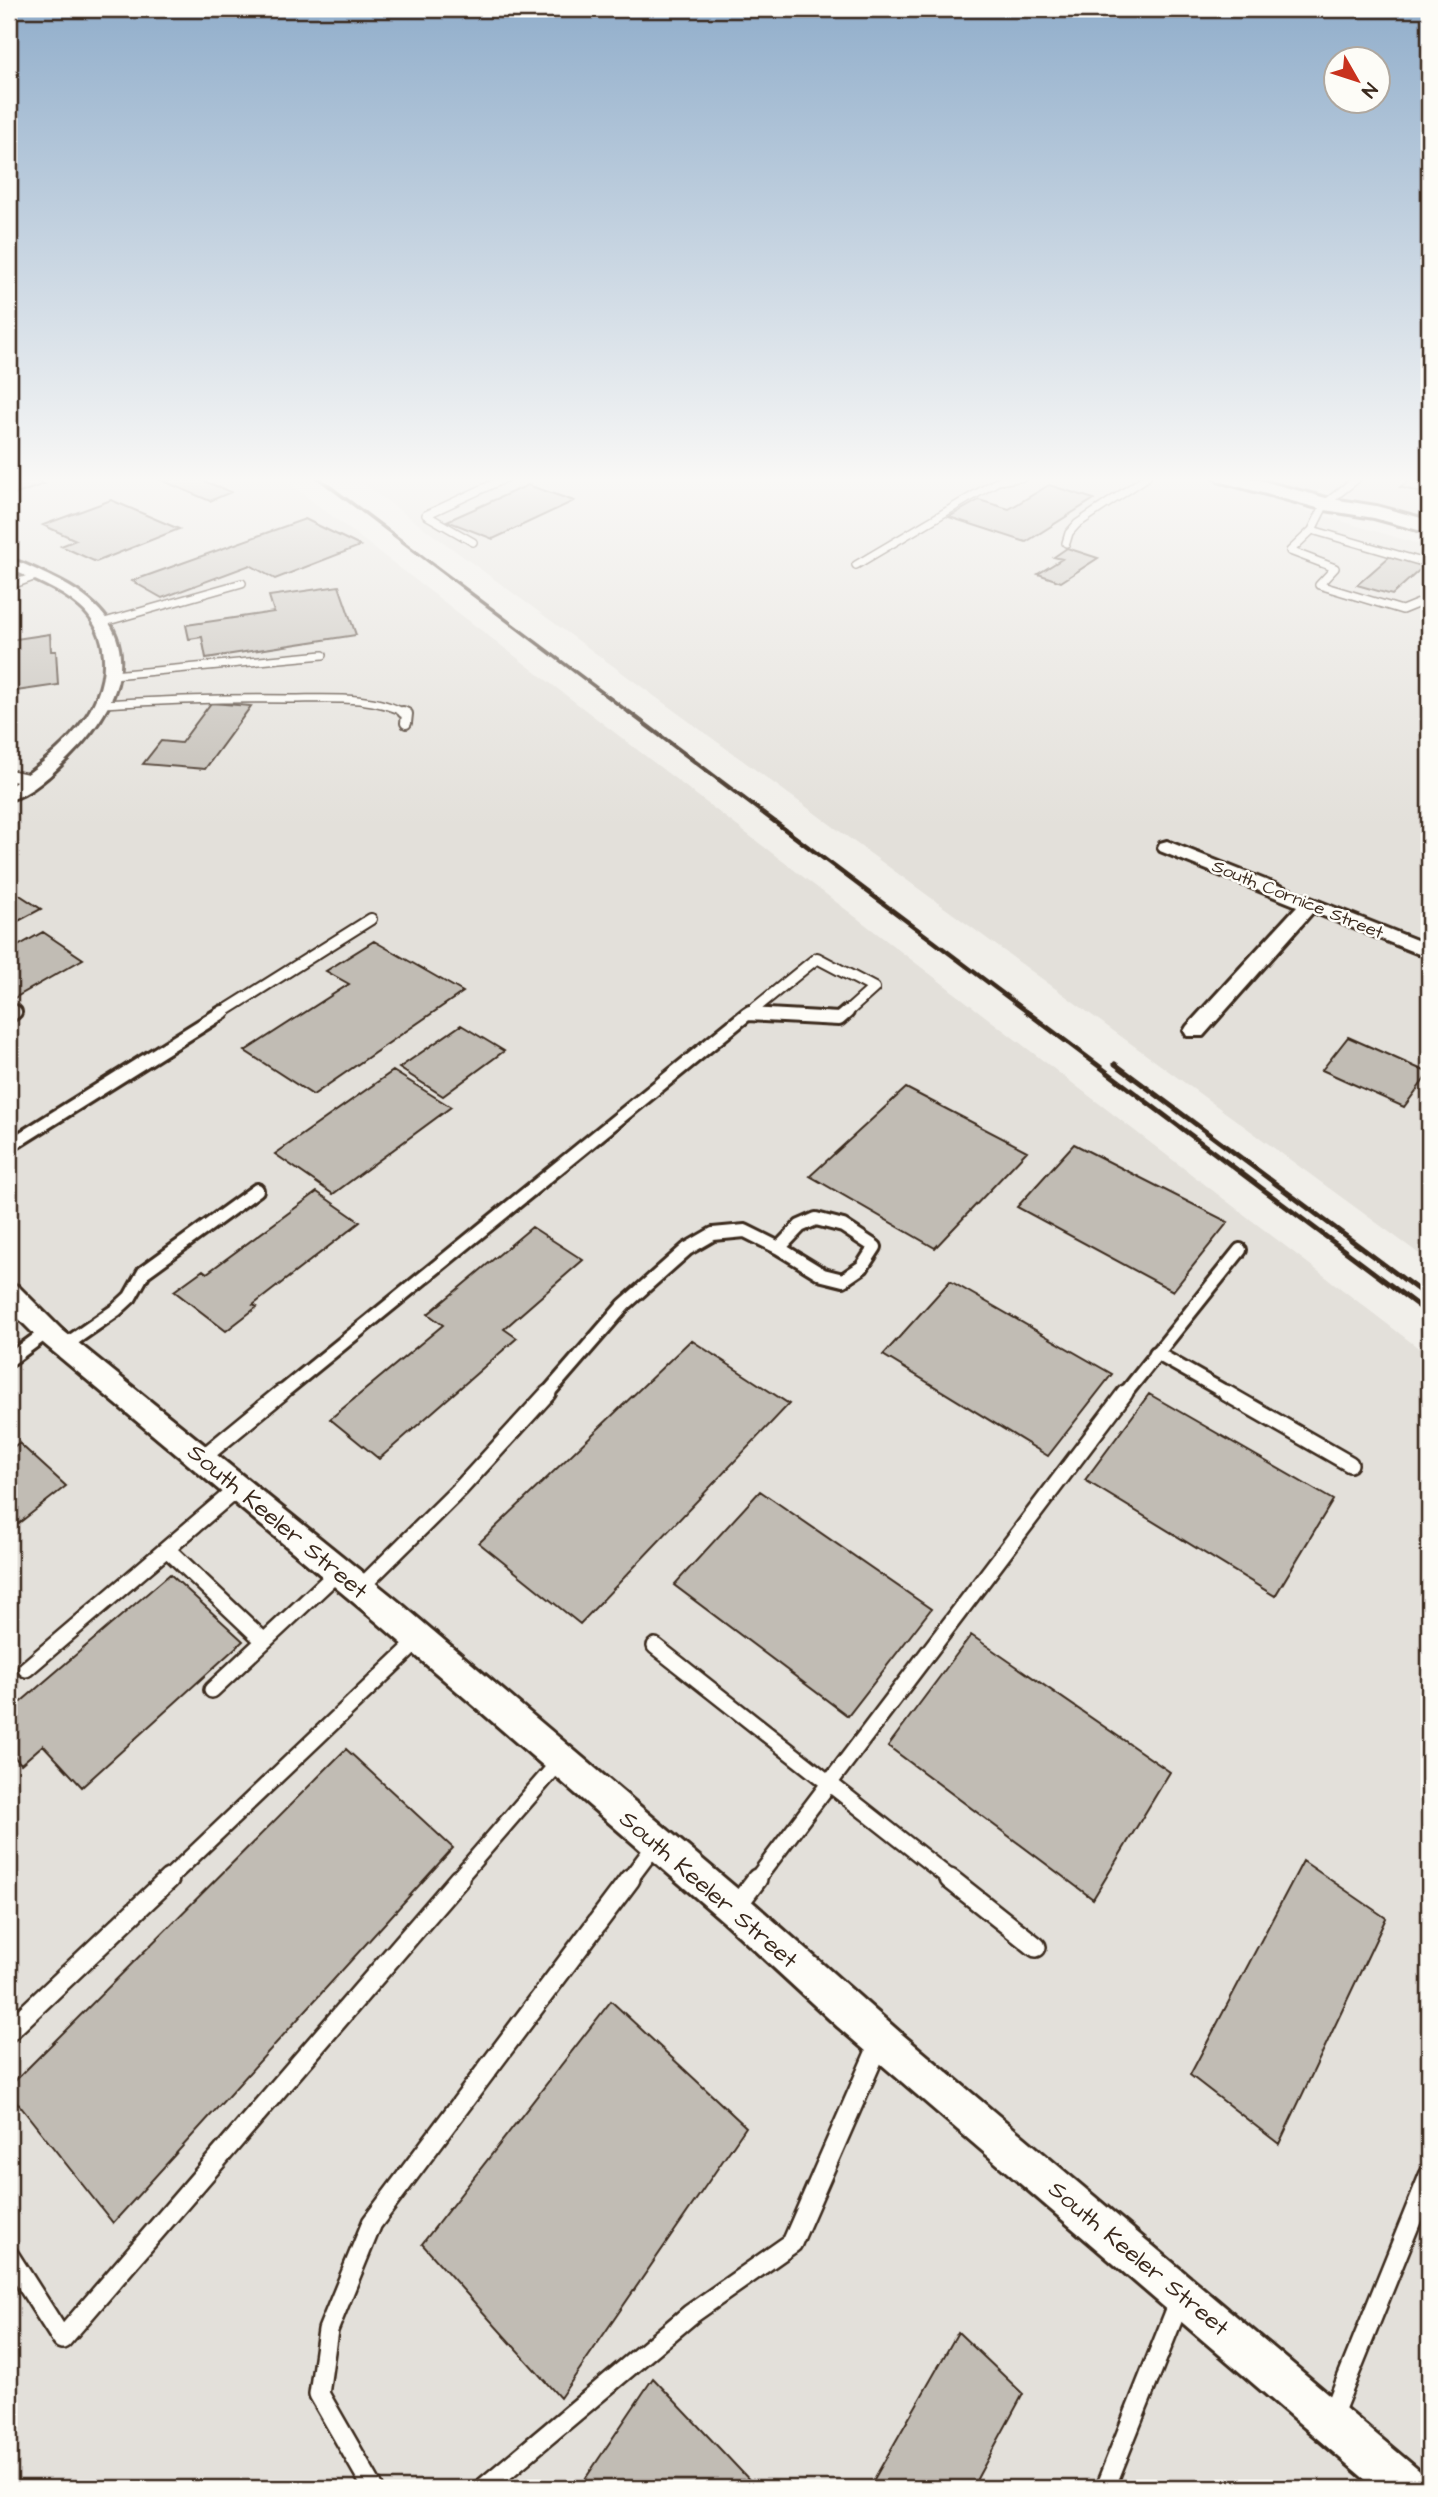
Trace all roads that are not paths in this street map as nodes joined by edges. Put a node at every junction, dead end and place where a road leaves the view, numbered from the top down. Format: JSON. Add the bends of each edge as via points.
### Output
{"nodes":[{"id":1,"x":70,"y":594,"type":"edge"},
{"id":2,"x":205,"y":594,"type":"edge"},
{"id":3,"x":1347,"y":594,"type":"edge"},
{"id":4,"x":1429,"y":599,"type":"edge"},
{"id":5,"x":101,"y":623,"type":"junction"},
{"id":6,"x":323,"y":655,"type":"dead end"},
{"id":7,"x":113,"y":675,"type":"junction"},
{"id":8,"x":103,"y":704,"type":"junction"},
{"id":9,"x":406,"y":723,"type":"dead end"},
{"id":10,"x":9,"y":775,"type":"edge"},
{"id":11,"x":31,"y":780,"type":"junction"},
{"id":12,"x":9,"y":795,"type":"edge"},
{"id":13,"x":1167,"y":847,"type":"dead end"},
{"id":14,"x":1310,"y":904,"type":"junction"},
{"id":15,"x":371,"y":919,"type":"dead end"},
{"id":16,"x":1429,"y":952,"type":"edge"},
{"id":17,"x":747,"y":1014,"type":"junction"},
{"id":18,"x":1195,"y":1031,"type":"dead end"},
{"id":19,"x":9,"y":1146,"type":"edge"},
{"id":20,"x":257,"y":1191,"type":"dead end"},
{"id":21,"x":779,"y":1248,"type":"junction"},
{"id":22,"x":1240,"y":1250,"type":"dead end"},
{"id":23,"x":10,"y":1297,"type":"edge"},
{"id":24,"x":56,"y":1339,"type":"junction"},
{"id":25,"x":1156,"y":1353,"type":"junction"},
{"id":26,"x":9,"y":1360,"type":"edge"},
{"id":27,"x":202,"y":1458,"type":"junction"},
{"id":28,"x":1350,"y":1464,"type":"dead end"},
{"id":29,"x":238,"y":1488,"type":"junction"},
{"id":30,"x":167,"y":1549,"type":"junction"},
{"id":31,"x":349,"y":1580,"type":"junction"},
{"id":32,"x":419,"y":1640,"type":"junction"},
{"id":33,"x":264,"y":1641,"type":"junction"},
{"id":34,"x":654,"y":1646,"type":"dead end"},
{"id":35,"x":26,"y":1669,"type":"dead end"},
{"id":36,"x":212,"y":1690,"type":"dead end"},
{"id":37,"x":561,"y":1761,"type":"junction"},
{"id":38,"x":829,"y":1784,"type":"junction"},
{"id":39,"x":657,"y":1843,"type":"junction"},
{"id":40,"x":735,"y":1909,"type":"junction"},
{"id":41,"x":1036,"y":1947,"type":"dead end"},
{"id":42,"x":9,"y":2031,"type":"edge"},
{"id":43,"x":881,"y":2039,"type":"junction"},
{"id":44,"x":1429,"y":2176,"type":"edge"},
{"id":45,"x":9,"y":2256,"type":"edge"},
{"id":46,"x":1182,"y":2294,"type":"junction"},
{"id":47,"x":1330,"y":2421,"type":"junction"},
{"id":48,"x":373,"y":2488,"type":"edge"},
{"id":49,"x":484,"y":2488,"type":"edge"},
{"id":50,"x":1105,"y":2488,"type":"edge"},
{"id":51,"x":1407,"y":2488,"type":"edge"}],
"edges":[{"from":1,"to":5,"type":"street"},
{"from":2,"to":5,"type":"lane"},
{"from":3,"to":4,"type":"lane","via":[[1402,610]]},
{"from":5,"to":7,"type":"street","via":[[113,650]]},
{"from":6,"to":7,"type":"lane"},
{"from":7,"to":8,"type":"street"},
{"from":8,"to":9,"type":"lane","via":[[198,698],[328,699],[397,708],[407,714]]},
{"from":8,"to":11,"type":"street","via":[[82,736]]},
{"from":10,"to":11,"type":"lane"},
{"from":11,"to":12,"type":"street"},
{"from":13,"to":14,"type":"street","name":"South Cornice Street"},
{"from":14,"to":16,"type":"street","name":"South Cornice Street"},
{"from":14,"to":18,"type":"street"},
{"from":15,"to":19,"type":"lane"},
{"from":17,"to":17,"type":"lane","via":[[817,958],[874,988],[839,1019]]},
{"from":17,"to":27,"type":"lane"},
{"from":20,"to":24,"type":"lane","via":[[144,1272],[130,1297],[116,1310]]},
{"from":21,"to":21,"type":"lane","via":[[823,1275],[843,1280],[858,1273],[875,1247],[822,1218],[806,1221]]},
{"from":21,"to":31,"type":"lane","via":[[745,1231],[713,1234],[687,1249],[624,1305],[460,1489]]},
{"from":22,"to":25,"type":"lane"},
{"from":23,"to":24,"type":"street","name":"South Keeler Street"},
{"from":24,"to":26,"type":"lane"},
{"from":24,"to":27,"type":"street","name":"South Keeler Street"},
{"from":25,"to":28,"type":"lane"},
{"from":25,"to":38,"type":"lane"},
{"from":27,"to":29,"type":"street","name":"South Keeler Street"},
{"from":29,"to":30,"type":"lane"},
{"from":29,"to":31,"type":"street","name":"South Keeler Street"},
{"from":30,"to":33,"type":"lane"},
{"from":30,"to":35,"type":"lane"},
{"from":31,"to":32,"type":"street","name":"South Keeler Street"},
{"from":31,"to":33,"type":"lane"},
{"from":32,"to":37,"type":"street","name":"South Keeler Street"},
{"from":32,"to":42,"type":"lane"},
{"from":33,"to":36,"type":"lane"},
{"from":34,"to":38,"type":"lane"},
{"from":37,"to":39,"type":"street","name":"South Keeler Street"},
{"from":37,"to":45,"type":"lane","via":[[62,2339]]},
{"from":38,"to":40,"type":"lane"},
{"from":38,"to":41,"type":"lane"},
{"from":39,"to":40,"type":"street","name":"South Keeler Street"},
{"from":39,"to":48,"type":"lane","via":[[372,2223],[328,2330],[319,2394]]},
{"from":40,"to":43,"type":"street","name":"South Keeler Street"},
{"from":43,"to":46,"type":"street","name":"South Keeler Street"},
{"from":43,"to":49,"type":"lane","via":[[792,2243],[691,2314]]},
{"from":44,"to":47,"type":"lane"},
{"from":46,"to":47,"type":"street","name":"South Keeler Street"},
{"from":46,"to":50,"type":"lane"},
{"from":47,"to":51,"type":"street","name":"South Keeler Street"}]}
